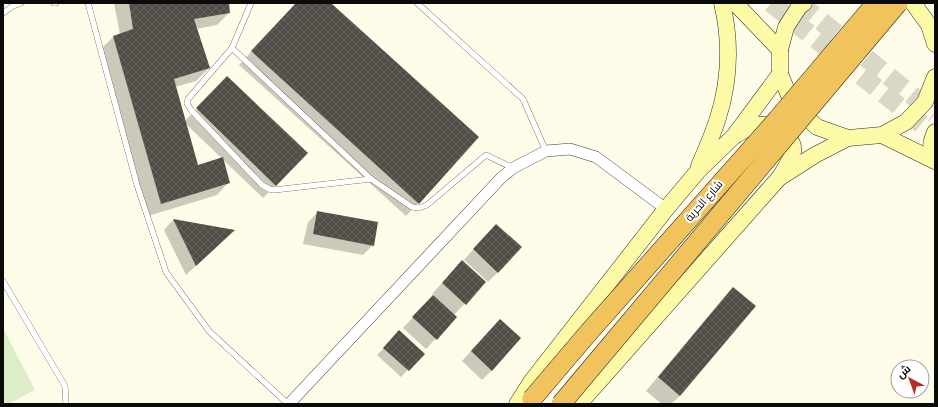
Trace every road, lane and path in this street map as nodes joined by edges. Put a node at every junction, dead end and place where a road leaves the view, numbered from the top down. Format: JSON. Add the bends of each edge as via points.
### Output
{"nodes":[{"id":1,"x":21,"y":3,"type":"edge"},
{"id":2,"x":88,"y":3,"type":"edge"},
{"id":3,"x":251,"y":3,"type":"edge"},
{"id":4,"x":417,"y":3,"type":"edge"},
{"id":5,"x":722,"y":3,"type":"edge"},
{"id":6,"x":735,"y":3,"type":"edge"},
{"id":7,"x":804,"y":3,"type":"edge"},
{"id":8,"x":876,"y":3,"type":"edge"},
{"id":9,"x":898,"y":3,"type":"edge"},
{"id":10,"x":913,"y":3,"type":"edge"},
{"id":11,"x":3,"y":13,"type":"edge"},
{"id":12,"x":935,"y":44,"type":"edge"},
{"id":13,"x":232,"y":48,"type":"junction"},
{"id":14,"x":780,"y":50,"type":"junction"},
{"id":15,"x":780,"y":74,"type":"junction"},
{"id":16,"x":935,"y":77,"type":"edge"},
{"id":17,"x":935,"y":132,"type":"edge"},
{"id":18,"x":882,"y":135,"type":"junction"},
{"id":19,"x":734,"y":136,"type":"junction"},
{"id":20,"x":848,"y":138,"type":"junction"},
{"id":21,"x":546,"y":151,"type":"junction"},
{"id":22,"x":935,"y":156,"type":"edge"},
{"id":23,"x":935,"y":162,"type":"edge"},
{"id":24,"x":513,"y":168,"type":"junction"},
{"id":25,"x":698,"y":171,"type":"junction"},
{"id":26,"x":779,"y":178,"type":"junction"},
{"id":27,"x":371,"y":179,"type":"junction"},
{"id":28,"x":666,"y":210,"type":"junction"},
{"id":29,"x":3,"y":281,"type":"edge"},
{"id":30,"x":525,"y":401,"type":"edge"},
{"id":31,"x":66,"y":404,"type":"edge"},
{"id":32,"x":288,"y":404,"type":"edge"},
{"id":33,"x":561,"y":404,"type":"edge"},
{"id":34,"x":579,"y":404,"type":"edge"}],
"edges":[{"from":1,"to":11,"type":"lane"},
{"from":2,"to":32,"type":"lane","via":[[137,185],[166,272],[209,331]]},
{"from":3,"to":13,"type":"lane"},
{"from":4,"to":21,"type":"lane","via":[[523,99]]},
{"from":5,"to":25,"type":"main road","via":[[728,34],[725,89],[718,118]]},
{"from":6,"to":14,"type":"main road"},
{"from":7,"to":14,"type":"main road","via":[[786,27]]},
{"from":8,"to":30,"type":"highway","name":"شارع الحرية","bridge":true,"via":[[776,121]]},
{"from":9,"to":33,"type":"highway","name":"شارع الحرية","bridge":true},
{"from":10,"to":12,"type":"main road","via":[[929,25]]},
{"from":13,"to":27,"type":"lane"},
{"from":13,"to":27,"type":"lane","via":[[188,99],[188,104],[262,185],[274,190]]},
{"from":14,"to":15,"type":"main road"},
{"from":15,"to":19,"type":"main road"},
{"from":15,"to":20,"type":"main road","via":[[793,104],[817,127]]},
{"from":16,"to":18,"type":"main road","via":[[925,102],[906,122]]},
{"from":17,"to":22,"type":"main road","via":[[930,142]]},
{"from":18,"to":20,"type":"main road"},
{"from":18,"to":23,"type":"main road"},
{"from":19,"to":25,"type":"main road"},
{"from":19,"to":26,"type":"main road","via":[[757,125],[767,124],[786,135],[793,146],[793,154]]},
{"from":20,"to":26,"type":"main road"},
{"from":21,"to":24,"type":"street"},
{"from":21,"to":28,"type":"street","via":[[570,149],[596,157]]},
{"from":24,"to":27,"type":"lane","via":[[486,155],[427,205],[419,208],[412,207]]},
{"from":24,"to":32,"type":"street"},
{"from":25,"to":28,"type":"main road"},
{"from":26,"to":34,"type":"main road"},
{"from":28,"to":30,"type":"main road","via":[[531,382]]},
{"from":29,"to":31,"type":"lane","via":[[65,386]]}]}
